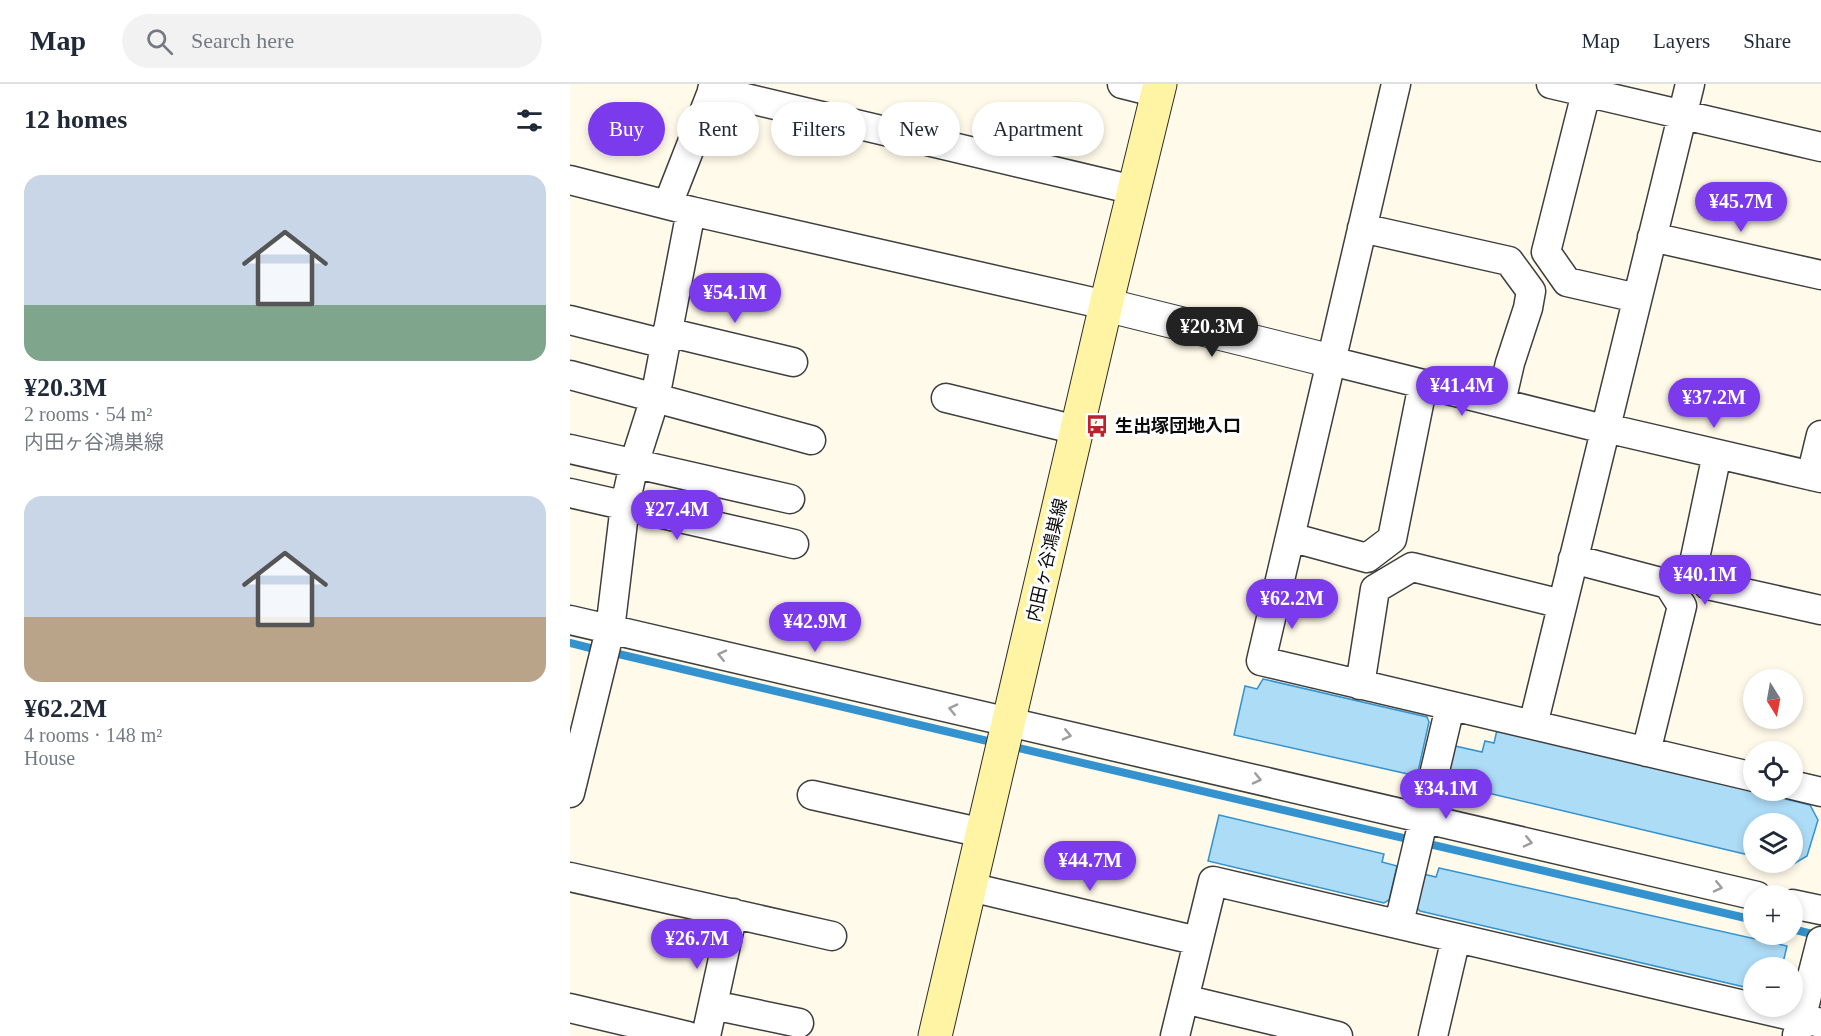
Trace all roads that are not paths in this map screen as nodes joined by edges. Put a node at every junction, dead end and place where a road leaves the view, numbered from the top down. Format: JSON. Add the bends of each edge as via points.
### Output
{"nodes":[{"id":1,"x":1122,"y":84,"type":"edge"},
{"id":2,"x":1396,"y":84,"type":"edge"},
{"id":3,"x":1551,"y":84,"type":"edge"},
{"id":4,"x":1690,"y":84,"type":"edge"},
{"id":5,"x":714,"y":87,"type":"edge"},
{"id":6,"x":1159,"y":88,"type":"edge"},
{"id":7,"x":1587,"y":93,"type":"junction"},
{"id":8,"x":1682,"y":116,"type":"junction"},
{"id":9,"x":1821,"y":147,"type":"edge"},
{"id":10,"x":570,"y":180,"type":"edge"},
{"id":11,"x":1134,"y":190,"type":"junction"},
{"id":12,"x":680,"y":207,"type":"junction"},
{"id":13,"x":1362,"y":228,"type":"junction"},
{"id":14,"x":1652,"y":237,"type":"junction"},
{"id":15,"x":1821,"y":275,"type":"edge"},
{"id":16,"x":1636,"y":298,"type":"junction"},
{"id":17,"x":1106,"y":305,"type":"junction"},
{"id":18,"x":570,"y":320,"type":"edge"},
{"id":19,"x":666,"y":338,"type":"junction"},
{"id":20,"x":1331,"y":361,"type":"junction"},
{"id":21,"x":793,"y":362,"type":"dead end"},
{"id":22,"x":570,"y":375,"type":"edge"},
{"id":23,"x":1423,"y":384,"type":"junction"},
{"id":24,"x":655,"y":398,"type":"junction"},
{"id":25,"x":946,"y":398,"type":"dead end"},
{"id":26,"x":1500,"y":402,"type":"junction"},
{"id":27,"x":1604,"y":429,"type":"junction"},
{"id":28,"x":1077,"y":430,"type":"junction"},
{"id":29,"x":1821,"y":435,"type":"edge"},
{"id":30,"x":811,"y":440,"type":"dead end"},
{"id":31,"x":570,"y":449,"type":"edge"},
{"id":32,"x":1717,"y":454,"type":"junction"},
{"id":33,"x":633,"y":464,"type":"junction"},
{"id":34,"x":1816,"y":477,"type":"edge"},
{"id":35,"x":570,"y":493,"type":"edge"},
{"id":36,"x":790,"y":499,"type":"dead end"},
{"id":37,"x":625,"y":505,"type":"junction"},
{"id":38,"x":1290,"y":537,"type":"junction"},
{"id":39,"x":794,"y":544,"type":"dead end"},
{"id":40,"x":1573,"y":559,"type":"junction"},
{"id":41,"x":1562,"y":604,"type":"junction"},
{"id":42,"x":1821,"y":610,"type":"edge"},
{"id":43,"x":570,"y":620,"type":"edge"},
{"id":44,"x":610,"y":630,"type":"junction"},
{"id":45,"x":1360,"y":685,"type":"junction"},
{"id":46,"x":1450,"y":707,"type":"junction"},
{"id":47,"x":1010,"y":722,"type":"junction"},
{"id":48,"x":1533,"y":725,"type":"junction"},
{"id":49,"x":1646,"y":752,"type":"junction"},
{"id":50,"x":1743,"y":774,"type":"edge"},
{"id":51,"x":571,"y":788,"type":"edge"},
{"id":52,"x":1803,"y":788,"type":"edge"},
{"id":53,"x":1821,"y":792,"type":"edge"},
{"id":54,"x":812,"y":795,"type":"dead end"},
{"id":55,"x":1422,"y":818,"type":"junction"},
{"id":56,"x":983,"y":833,"type":"junction"},
{"id":57,"x":570,"y":877,"type":"edge"},
{"id":58,"x":970,"y":887,"type":"junction"},
{"id":59,"x":1743,"y":893,"type":"edge"},
{"id":60,"x":1803,"y":906,"type":"edge"},
{"id":61,"x":1821,"y":910,"type":"edge"},
{"id":62,"x":733,"y":913,"type":"junction"},
{"id":63,"x":1399,"y":923,"type":"junction"},
{"id":64,"x":832,"y":936,"type":"dead end"},
{"id":65,"x":1456,"y":938,"type":"junction"},
{"id":66,"x":1198,"y":941,"type":"junction"},
{"id":67,"x":1821,"y":941,"type":"edge"},
{"id":68,"x":1184,"y":999,"type":"junction"},
{"id":69,"x":713,"y":1005,"type":"junction"},
{"id":70,"x":570,"y":1008,"type":"edge"},
{"id":71,"x":799,"y":1023,"type":"dead end"},
{"id":72,"x":1806,"y":1026,"type":"edge"},
{"id":73,"x":688,"y":1036,"type":"edge"},
{"id":74,"x":706,"y":1036,"type":"edge"},
{"id":75,"x":935,"y":1036,"type":"edge"},
{"id":76,"x":1175,"y":1036,"type":"edge"},
{"id":77,"x":1338,"y":1036,"type":"edge"},
{"id":78,"x":1433,"y":1036,"type":"edge"}],
"edges":[{"from":1,"to":6,"type":"street"},
{"from":2,"to":13,"type":"street"},
{"from":3,"to":7,"type":"street"},
{"from":4,"to":8,"type":"street"},
{"from":5,"to":11,"type":"street"},
{"from":5,"to":12,"type":"street"},
{"from":6,"to":11,"type":"main road","name":"内田ヶ谷鴻巣線"},
{"from":7,"to":8,"type":"street"},
{"from":7,"to":16,"type":"street","via":[[1546,252],[1567,282]]},
{"from":8,"to":9,"type":"street"},
{"from":8,"to":14,"type":"street"},
{"from":10,"to":12,"type":"street"},
{"from":11,"to":17,"type":"main road","name":"内田ヶ谷鴻巣線"},
{"from":12,"to":17,"type":"street"},
{"from":12,"to":19,"type":"street"},
{"from":13,"to":20,"type":"street"},
{"from":13,"to":26,"type":"street","via":[[1509,261],[1531,291]]},
{"from":14,"to":15,"type":"street"},
{"from":14,"to":16,"type":"street"},
{"from":16,"to":27,"type":"street"},
{"from":17,"to":20,"type":"street"},
{"from":17,"to":28,"type":"main road","name":"内田ヶ谷鴻巣線"},
{"from":18,"to":19,"type":"street"},
{"from":19,"to":21,"type":"street"},
{"from":19,"to":24,"type":"street"},
{"from":20,"to":23,"type":"street"},
{"from":20,"to":38,"type":"street"},
{"from":22,"to":24,"type":"street"},
{"from":23,"to":26,"type":"street"},
{"from":23,"to":38,"type":"street","via":[[1392,538],[1367,558]]},
{"from":24,"to":30,"type":"street"},
{"from":24,"to":33,"type":"street"},
{"from":25,"to":28,"type":"street"},
{"from":26,"to":27,"type":"street"},
{"from":27,"to":32,"type":"street"},
{"from":27,"to":40,"type":"street"},
{"from":28,"to":47,"type":"main road","name":"内田ヶ谷鴻巣線"},
{"from":29,"to":34,"type":"street"},
{"from":31,"to":33,"type":"street"},
{"from":32,"to":34,"type":"street"},
{"from":32,"to":42,"type":"street","via":[[1694,563],[1708,585]]},
{"from":33,"to":36,"type":"street"},
{"from":33,"to":37,"type":"street"},
{"from":35,"to":37,"type":"street"},
{"from":37,"to":39,"type":"street"},
{"from":37,"to":44,"type":"street"},
{"from":38,"to":45,"type":"street","via":[[1261,661]]},
{"from":40,"to":41,"type":"street"},
{"from":40,"to":49,"type":"street","via":[[1668,584],[1682,606]]},
{"from":41,"to":45,"type":"street","via":[[1412,567],[1375,589]]},
{"from":41,"to":48,"type":"street"},
{"from":43,"to":44,"type":"street"},
{"from":47,"to":44,"type":"street","one_way":true},
{"from":44,"to":51,"type":"street"},
{"from":45,"to":46,"type":"street"},
{"from":46,"to":48,"type":"street"},
{"from":46,"to":55,"type":"street"},
{"from":47,"to":55,"type":"street","one_way":true},
{"from":47,"to":56,"type":"main road","name":"内田ヶ谷鴻巣線"},
{"from":48,"to":49,"type":"street"},
{"from":49,"to":50,"type":"street"},
{"from":52,"to":53,"type":"street"},
{"from":54,"to":56,"type":"street"},
{"from":55,"to":59,"type":"street","one_way":true},
{"from":55,"to":63,"type":"street"},
{"from":56,"to":58,"type":"main road","name":"内田ヶ谷鴻巣線"},
{"from":57,"to":62,"type":"street"},
{"from":58,"to":66,"type":"street"},
{"from":58,"to":75,"type":"main road","name":"内田ヶ谷鴻巣線"},
{"from":60,"to":61,"type":"street"},
{"from":62,"to":64,"type":"street"},
{"from":62,"to":69,"type":"street"},
{"from":63,"to":65,"type":"street"},
{"from":63,"to":66,"type":"street","via":[[1213,881]]},
{"from":65,"to":72,"type":"street"},
{"from":65,"to":78,"type":"street"},
{"from":66,"to":68,"type":"street"},
{"from":67,"to":72,"type":"street"},
{"from":68,"to":76,"type":"street"},
{"from":68,"to":77,"type":"street"},
{"from":69,"to":71,"type":"street"},
{"from":69,"to":74,"type":"street"},
{"from":70,"to":73,"type":"street"}]}
